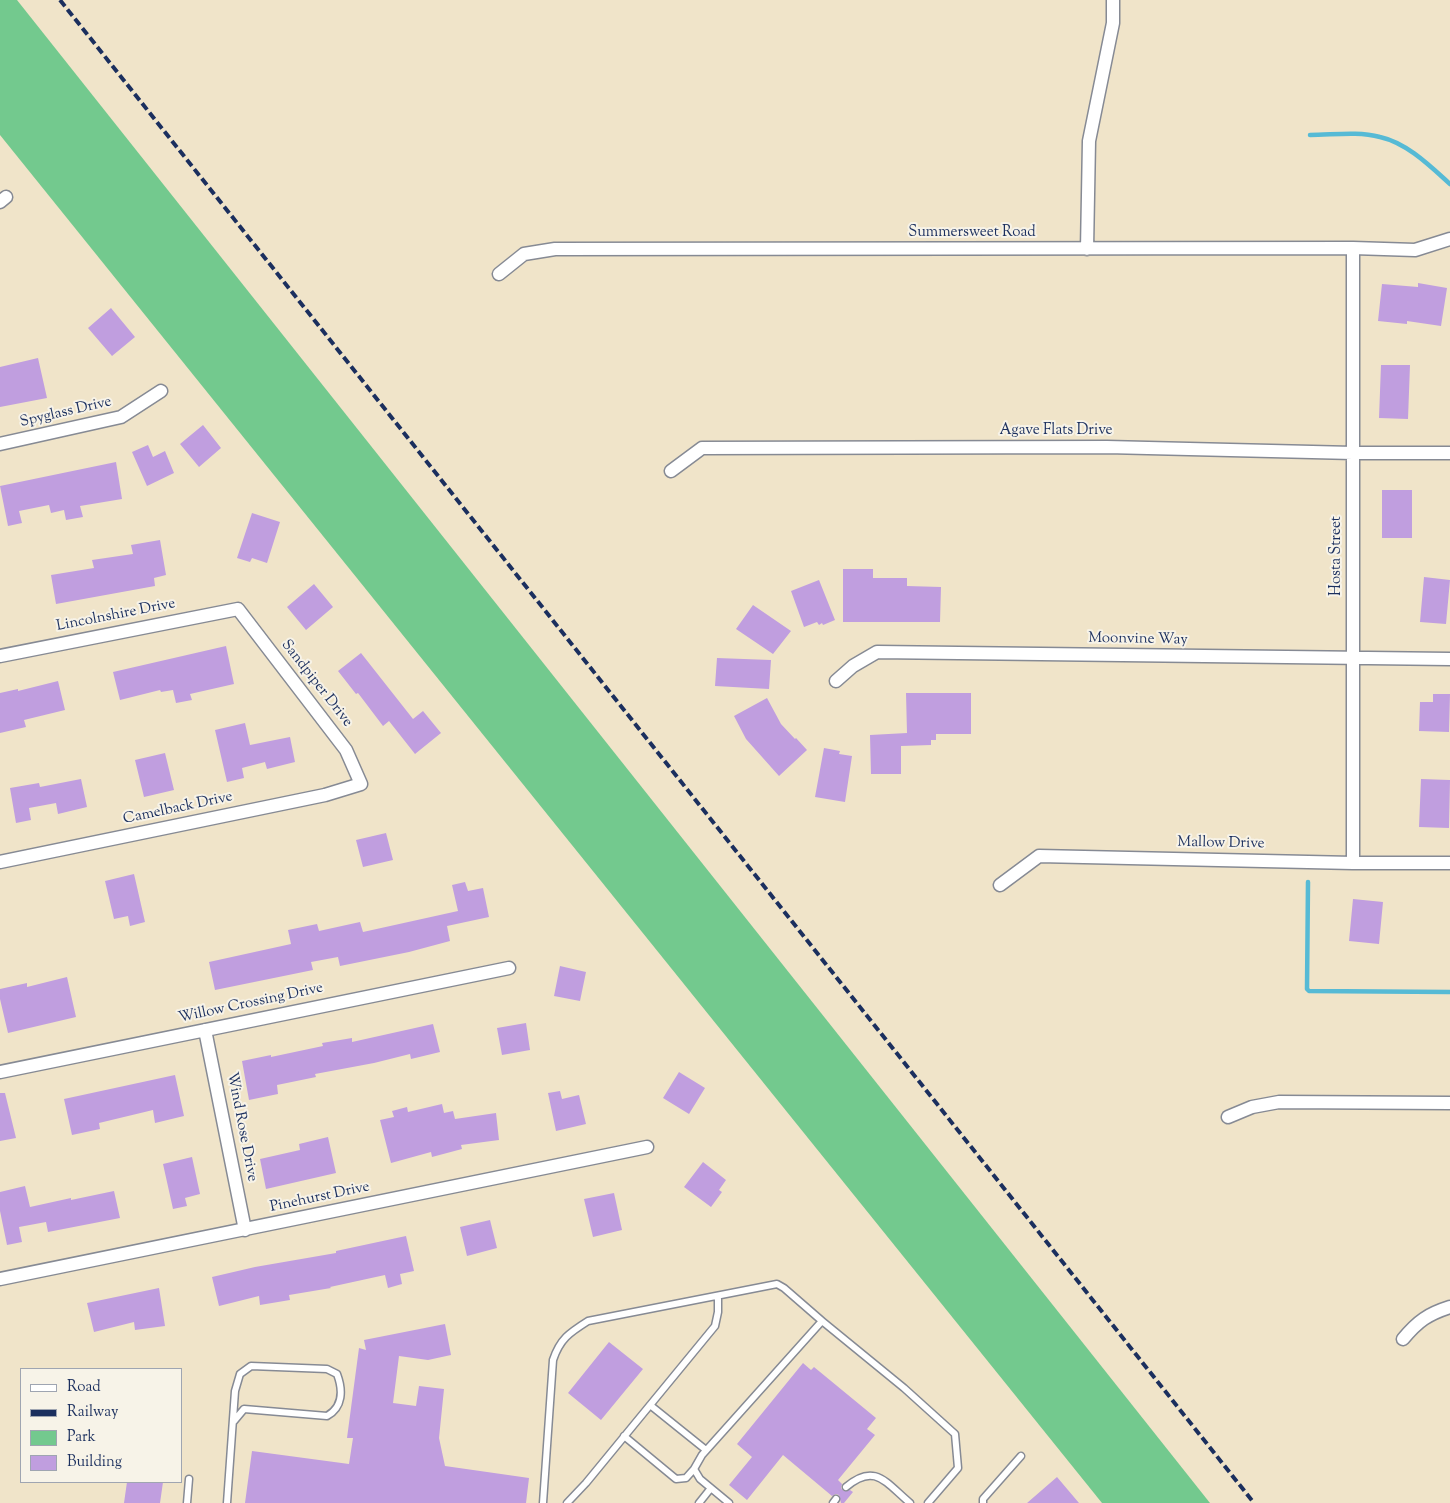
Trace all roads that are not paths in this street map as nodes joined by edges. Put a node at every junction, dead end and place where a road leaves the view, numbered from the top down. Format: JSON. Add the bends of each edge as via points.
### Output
{"nodes":[{"id":1,"x":1113,"y":0,"type":"edge"},
{"id":2,"x":1450,"y":240,"type":"edge"},
{"id":3,"x":1352,"y":248,"type":"junction"},
{"id":4,"x":1087,"y":249,"type":"junction"},
{"id":5,"x":500,"y":274,"type":"dead end"},
{"id":6,"x":161,"y":391,"type":"dead end"},
{"id":7,"x":0,"y":444,"type":"edge"},
{"id":8,"x":1353,"y":453,"type":"junction"},
{"id":9,"x":1450,"y":453,"type":"edge"},
{"id":10,"x":671,"y":471,"type":"dead end"},
{"id":11,"x":238,"y":609,"type":"joint"},
{"id":12,"x":0,"y":656,"type":"edge"},
{"id":13,"x":1352,"y":659,"type":"junction"},
{"id":14,"x":1450,"y":659,"type":"edge"},
{"id":15,"x":836,"y":681,"type":"dead end"},
{"id":16,"x":361,"y":784,"type":"joint"},
{"id":17,"x":0,"y":862,"type":"edge"},
{"id":18,"x":1353,"y":863,"type":"junction"},
{"id":19,"x":1450,"y":863,"type":"edge"},
{"id":20,"x":1000,"y":885,"type":"dead end"},
{"id":21,"x":509,"y":968,"type":"dead end"},
{"id":22,"x":205,"y":1030,"type":"junction"},
{"id":23,"x":0,"y":1072,"type":"edge"},
{"id":24,"x":1450,"y":1103,"type":"edge"},
{"id":25,"x":1228,"y":1117,"type":"dead end"},
{"id":26,"x":647,"y":1147,"type":"dead end"},
{"id":27,"x":245,"y":1230,"type":"junction"},
{"id":28,"x":0,"y":1279,"type":"edge"},
{"id":29,"x":718,"y":1296,"type":"junction"},
{"id":30,"x":1450,"y":1307,"type":"edge"},
{"id":31,"x":822,"y":1321,"type":"junction"},
{"id":32,"x":1404,"y":1339,"type":"dead end"},
{"id":33,"x":650,"y":1405,"type":"junction"},
{"id":34,"x":234,"y":1421,"type":"junction"},
{"id":35,"x":624,"y":1436,"type":"junction"},
{"id":36,"x":706,"y":1450,"type":"junction"},
{"id":37,"x":1021,"y":1456,"type":"dead end"},
{"id":38,"x":694,"y":1469,"type":"junction"},
{"id":39,"x":189,"y":1479,"type":"dead end"},
{"id":40,"x":846,"y":1486,"type":"dead end"},
{"id":41,"x":711,"y":1488,"type":"junction"},
{"id":42,"x":187,"y":1503,"type":"edge"},
{"id":43,"x":227,"y":1503,"type":"edge"},
{"id":44,"x":543,"y":1503,"type":"edge"},
{"id":45,"x":567,"y":1503,"type":"edge"},
{"id":46,"x":699,"y":1503,"type":"edge"},
{"id":47,"x":729,"y":1503,"type":"edge"},
{"id":48,"x":910,"y":1503,"type":"edge"},
{"id":49,"x":928,"y":1503,"type":"edge"},
{"id":50,"x":982,"y":1503,"type":"edge"}],
"edges":[{"from":1,"to":4,"type":"street","via":[[1113,23],[1089,141]]},
{"from":2,"to":3,"type":"street","name":"Summersweet Road","via":[[1415,250]]},
{"from":3,"to":4,"type":"street","name":"Summersweet Road"},
{"from":3,"to":8,"type":"street","name":"Hosta Street"},
{"from":4,"to":5,"type":"street","name":"Summersweet Road","via":[[555,249],[524,254]]},
{"from":6,"to":7,"type":"street","name":"Spyglass Drive","via":[[122,418]]},
{"from":8,"to":9,"type":"street","name":"Agave Flats Drive"},
{"from":8,"to":10,"type":"street","name":"Agave Flats Drive","via":[[1106,447],[702,448]]},
{"from":8,"to":13,"type":"street","name":"Hosta Street"},
{"from":11,"to":12,"type":"street","name":"Lincolnshire Drive"},
{"from":11,"to":16,"type":"street","name":"Sandpiper Drive","via":[[346,750]]},
{"from":13,"to":14,"type":"street","name":"Moonvine Way"},
{"from":13,"to":15,"type":"street","name":"Moonvine Way","via":[[877,652]]},
{"from":13,"to":18,"type":"street","name":"Hosta Street"},
{"from":16,"to":17,"type":"street","name":"Camelback Drive","via":[[325,795]]},
{"from":18,"to":19,"type":"street","name":"Mallow Drive"},
{"from":18,"to":20,"type":"street","name":"Mallow Drive","via":[[1038,856]]},
{"from":21,"to":22,"type":"street","name":"Willow Crossing Drive"},
{"from":22,"to":23,"type":"street","name":"Willow Crossing Drive"},
{"from":22,"to":27,"type":"street","name":"Wind Rose Drive"},
{"from":24,"to":25,"type":"street","via":[[1279,1102],[1252,1107]]},
{"from":26,"to":27,"type":"street","name":"Pinehurst Drive"},
{"from":27,"to":28,"type":"street","name":"Pinehurst Drive"},
{"from":29,"to":31,"type":"lane","via":[[776,1284]]},
{"from":29,"to":33,"type":"lane","via":[[715,1326]]},
{"from":29,"to":44,"type":"lane","via":[[588,1321],[570,1332],[558,1346],[553,1360]]},
{"from":30,"to":32,"type":"street","via":[[1415,1325]]},
{"from":31,"to":36,"type":"lane"},
{"from":31,"to":49,"type":"lane","via":[[955,1434],[958,1468]]},
{"from":33,"to":35,"type":"lane"},
{"from":33,"to":36,"type":"lane"},
{"from":34,"to":34,"type":"lane","via":[[244,1409],[327,1416],[340,1403],[341,1385],[337,1374],[327,1369],[251,1366],[240,1374],[237,1383]]},
{"from":34,"to":43,"type":"lane"},
{"from":35,"to":38,"type":"lane","via":[[676,1479],[686,1478]]},
{"from":35,"to":45,"type":"lane"},
{"from":36,"to":38,"type":"lane"},
{"from":37,"to":50,"type":"lane"},
{"from":38,"to":41,"type":"lane"},
{"from":39,"to":42,"type":"lane"},
{"from":40,"to":48,"type":"lane","via":[[869,1474],[878,1476]]},
{"from":41,"to":46,"type":"lane"},
{"from":41,"to":47,"type":"lane"}]}
